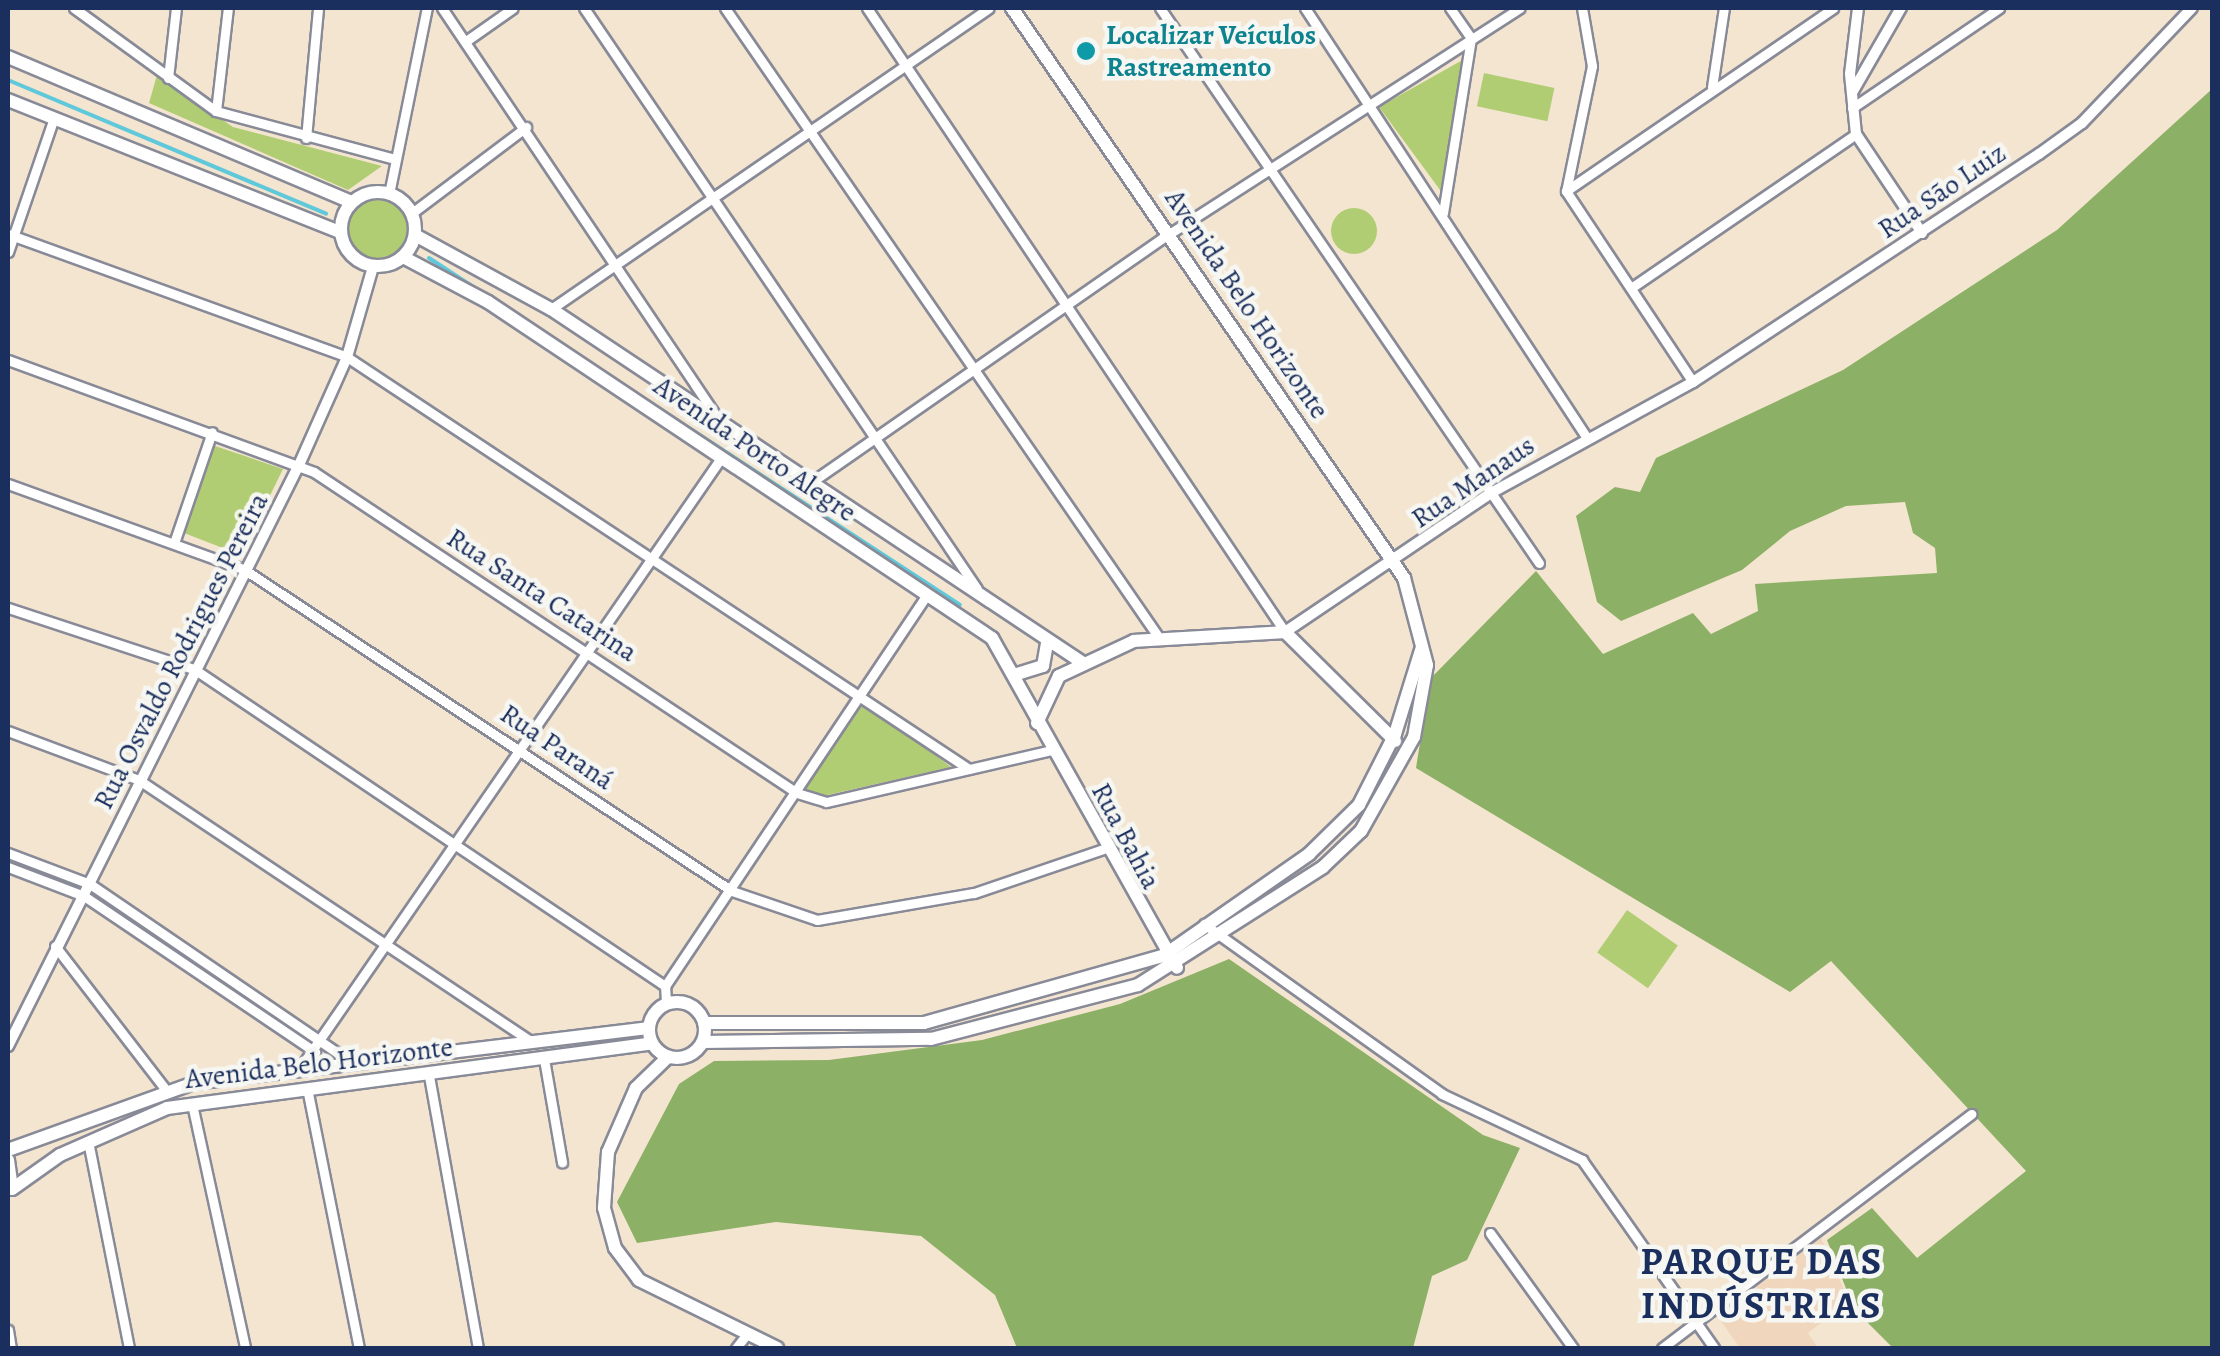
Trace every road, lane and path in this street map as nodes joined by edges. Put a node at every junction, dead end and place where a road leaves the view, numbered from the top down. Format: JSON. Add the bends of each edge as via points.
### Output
{"nodes":[{"id":1,"x":74,"y":8,"type":"edge"},
{"id":2,"x":176,"y":8,"type":"edge"},
{"id":3,"x":228,"y":8,"type":"edge"},
{"id":4,"x":318,"y":8,"type":"edge"},
{"id":5,"x":427,"y":8,"type":"edge"},
{"id":6,"x":442,"y":8,"type":"edge"},
{"id":7,"x":513,"y":8,"type":"edge"},
{"id":8,"x":584,"y":8,"type":"edge"},
{"id":9,"x":725,"y":8,"type":"edge"},
{"id":10,"x":868,"y":8,"type":"edge"},
{"id":11,"x":989,"y":8,"type":"edge"},
{"id":12,"x":1012,"y":8,"type":"edge"},
{"id":13,"x":1160,"y":8,"type":"edge"},
{"id":14,"x":1305,"y":8,"type":"edge"},
{"id":15,"x":1450,"y":8,"type":"edge"},
{"id":16,"x":1520,"y":8,"type":"edge"},
{"id":17,"x":1582,"y":8,"type":"edge"},
{"id":18,"x":1724,"y":8,"type":"edge"},
{"id":19,"x":1833,"y":8,"type":"edge"},
{"id":20,"x":1858,"y":8,"type":"edge"},
{"id":21,"x":1902,"y":8,"type":"edge"},
{"id":22,"x":1999,"y":8,"type":"edge"},
{"id":23,"x":2192,"y":8,"type":"edge"},
{"id":24,"x":91,"y":13,"type":"edge"},
{"id":25,"x":1471,"y":38,"type":"junction"},
{"id":26,"x":466,"y":40,"type":"junction"},
{"id":27,"x":8,"y":57,"type":"edge"},
{"id":28,"x":907,"y":64,"type":"junction"},
{"id":29,"x":168,"y":78,"type":"junction"},
{"id":30,"x":1712,"y":87,"type":"junction"},
{"id":31,"x":8,"y":100,"type":"edge"},
{"id":32,"x":1852,"y":102,"type":"junction"},
{"id":33,"x":1370,"y":106,"type":"junction"},
{"id":34,"x":216,"y":111,"type":"junction"},
{"id":35,"x":54,"y":118,"type":"junction"},
{"id":36,"x":526,"y":128,"type":"junction"},
{"id":37,"x":812,"y":132,"type":"junction"},
{"id":38,"x":1856,"y":134,"type":"junction"},
{"id":39,"x":306,"y":138,"type":"junction"},
{"id":40,"x":394,"y":159,"type":"junction"},
{"id":41,"x":1269,"y":168,"type":"junction"},
{"id":42,"x":1566,"y":191,"type":"junction"},
{"id":43,"x":388,"y":194,"type":"junction"},
{"id":44,"x":715,"y":198,"type":"junction"},
{"id":45,"x":352,"y":202,"type":"junction"},
{"id":46,"x":412,"y":213,"type":"junction"},
{"id":47,"x":1442,"y":214,"type":"junction"},
{"id":48,"x":338,"y":231,"type":"junction"},
{"id":49,"x":1922,"y":233,"type":"junction"},
{"id":50,"x":1169,"y":234,"type":"junction"},
{"id":51,"x":10,"y":235,"type":"edge"},
{"id":52,"x":415,"y":236,"type":"junction"},
{"id":53,"x":8,"y":252,"type":"edge"},
{"id":54,"x":403,"y":257,"type":"junction"},
{"id":55,"x":616,"y":265,"type":"junction"},
{"id":56,"x":373,"y":266,"type":"junction"},
{"id":57,"x":1630,"y":288,"type":"junction"},
{"id":58,"x":1068,"y":305,"type":"junction"},
{"id":59,"x":551,"y":309,"type":"junction"},
{"id":60,"x":347,"y":357,"type":"junction"},
{"id":61,"x":8,"y":360,"type":"edge"},
{"id":62,"x":975,"y":370,"type":"junction"},
{"id":63,"x":1693,"y":382,"type":"junction"},
{"id":64,"x":718,"y":420,"type":"junction"},
{"id":65,"x":212,"y":432,"type":"junction"},
{"id":66,"x":1585,"y":436,"type":"junction"},
{"id":67,"x":877,"y":437,"type":"junction"},
{"id":68,"x":722,"y":458,"type":"junction"},
{"id":69,"x":299,"y":465,"type":"junction"},
{"id":70,"x":813,"y":481,"type":"junction"},
{"id":71,"x":8,"y":484,"type":"edge"},
{"id":72,"x":1491,"y":493,"type":"junction"},
{"id":73,"x":174,"y":543,"type":"junction"},
{"id":74,"x":654,"y":554,"type":"junction"},
{"id":75,"x":1394,"y":562,"type":"junction"},
{"id":76,"x":1539,"y":563,"type":"dead end"},
{"id":77,"x":245,"y":570,"type":"junction"},
{"id":78,"x":926,"y":594,"type":"junction"},
{"id":79,"x":982,"y":597,"type":"junction"},
{"id":80,"x":8,"y":608,"type":"edge"},
{"id":81,"x":1284,"y":632,"type":"junction"},
{"id":82,"x":1158,"y":635,"type":"junction"},
{"id":83,"x":1423,"y":637,"type":"junction"},
{"id":84,"x":1047,"y":644,"type":"junction"},
{"id":85,"x":589,"y":652,"type":"junction"},
{"id":86,"x":1082,"y":663,"type":"junction"},
{"id":87,"x":194,"y":668,"type":"junction"},
{"id":88,"x":1017,"y":674,"type":"junction"},
{"id":89,"x":864,"y":695,"type":"junction"},
{"id":90,"x":1037,"y":723,"type":"junction"},
{"id":91,"x":8,"y":731,"type":"edge"},
{"id":92,"x":1393,"y":737,"type":"junction"},
{"id":93,"x":1051,"y":750,"type":"junction"},
{"id":94,"x":522,"y":751,"type":"junction"},
{"id":95,"x":1403,"y":764,"type":"junction"},
{"id":96,"x":969,"y":769,"type":"junction"},
{"id":97,"x":139,"y":780,"type":"junction"},
{"id":98,"x":797,"y":792,"type":"junction"},
{"id":99,"x":1103,"y":848,"type":"junction"},
{"id":100,"x":455,"y":849,"type":"junction"},
{"id":101,"x":8,"y":853,"type":"edge"},
{"id":102,"x":8,"y":867,"type":"edge"},
{"id":103,"x":90,"y":884,"type":"junction"},
{"id":104,"x":732,"y":891,"type":"junction"},
{"id":105,"x":84,"y":896,"type":"junction"},
{"id":106,"x":1204,"y":924,"type":"junction"},
{"id":107,"x":1224,"y":938,"type":"junction"},
{"id":108,"x":390,"y":944,"type":"junction"},
{"id":109,"x":55,"y":946,"type":"junction"},
{"id":110,"x":1164,"y":956,"type":"junction"},
{"id":111,"x":1177,"y":968,"type":"junction"},
{"id":112,"x":665,"y":986,"type":"junction"},
{"id":113,"x":666,"y":1003,"type":"junction"},
{"id":114,"x":704,"y":1023,"type":"junction"},
{"id":115,"x":648,"y":1028,"type":"junction"},
{"id":116,"x":322,"y":1041,"type":"junction"},
{"id":117,"x":530,"y":1041,"type":"junction"},
{"id":118,"x":702,"y":1042,"type":"junction"},
{"id":119,"x":651,"y":1043,"type":"junction"},
{"id":120,"x":8,"y":1046,"type":"edge"},
{"id":121,"x":314,"y":1052,"type":"junction"},
{"id":122,"x":668,"y":1057,"type":"junction"},
{"id":123,"x":544,"y":1059,"type":"junction"},
{"id":124,"x":352,"y":1063,"type":"junction"},
{"id":125,"x":300,"y":1068,"type":"junction"},
{"id":126,"x":429,"y":1076,"type":"junction"},
{"id":127,"x":307,"y":1088,"type":"junction"},
{"id":128,"x":165,"y":1089,"type":"junction"},
{"id":129,"x":192,"y":1104,"type":"junction"},
{"id":130,"x":1971,"y":1114,"type":"dead end"},
{"id":131,"x":88,"y":1141,"type":"junction"},
{"id":132,"x":8,"y":1150,"type":"edge"},
{"id":133,"x":8,"y":1160,"type":"edge"},
{"id":134,"x":562,"y":1162,"type":"dead end"},
{"id":135,"x":10,"y":1191,"type":"edge"},
{"id":136,"x":1490,"y":1234,"type":"dead end"},
{"id":137,"x":1697,"y":1322,"type":"junction"},
{"id":138,"x":8,"y":1330,"type":"edge"},
{"id":139,"x":746,"y":1335,"type":"junction"},
{"id":140,"x":11,"y":1348,"type":"edge"},
{"id":141,"x":129,"y":1348,"type":"edge"},
{"id":142,"x":245,"y":1348,"type":"edge"},
{"id":143,"x":359,"y":1348,"type":"edge"},
{"id":144,"x":478,"y":1348,"type":"edge"},
{"id":145,"x":736,"y":1348,"type":"edge"},
{"id":146,"x":777,"y":1348,"type":"edge"},
{"id":147,"x":1572,"y":1348,"type":"edge"},
{"id":148,"x":1662,"y":1348,"type":"edge"},
{"id":149,"x":1714,"y":1348,"type":"edge"}],
"edges":[{"from":1,"to":24,"type":"street"},
{"from":2,"to":29,"type":"street"},
{"from":3,"to":34,"type":"street"},
{"from":4,"to":39,"type":"street"},
{"from":5,"to":40,"type":"street"},
{"from":6,"to":26,"type":"street"},
{"from":7,"to":26,"type":"street"},
{"from":8,"to":44,"type":"street"},
{"from":9,"to":37,"type":"street"},
{"from":10,"to":28,"type":"street"},
{"from":11,"to":28,"type":"street"},
{"from":12,"to":50,"type":"main road","name":"Avenida Belo Horizonte"},
{"from":13,"to":41,"type":"street"},
{"from":14,"to":33,"type":"street"},
{"from":15,"to":25,"type":"street"},
{"from":16,"to":25,"type":"street"},
{"from":17,"to":42,"type":"street","via":[[1592,66]]},
{"from":18,"to":30,"type":"street"},
{"from":19,"to":30,"type":"street"},
{"from":20,"to":32,"type":"street"},
{"from":21,"to":32,"type":"street"},
{"from":22,"to":32,"type":"street"},
{"from":23,"to":49,"type":"street","name":"Rua São Luiz","via":[[2082,123]]},
{"from":24,"to":29,"type":"street"},
{"from":25,"to":33,"type":"street"},
{"from":25,"to":47,"type":"street"},
{"from":26,"to":36,"type":"street"},
{"from":27,"to":45,"type":"main road"},
{"from":28,"to":37,"type":"street"},
{"from":28,"to":58,"type":"street"},
{"from":29,"to":34,"type":"street"},
{"from":30,"to":42,"type":"street"},
{"from":31,"to":35,"type":"main road"},
{"from":32,"to":38,"type":"street"},
{"from":33,"to":41,"type":"street"},
{"from":33,"to":47,"type":"street"},
{"from":34,"to":39,"type":"street"},
{"from":35,"to":48,"type":"main road"},
{"from":35,"to":51,"type":"street"},
{"from":36,"to":46,"type":"street"},
{"from":36,"to":55,"type":"street"},
{"from":37,"to":44,"type":"street"},
{"from":37,"to":62,"type":"street"},
{"from":38,"to":49,"type":"street"},
{"from":38,"to":57,"type":"street"},
{"from":39,"to":40,"type":"street"},
{"from":40,"to":43,"type":"street"},
{"from":41,"to":50,"type":"street"},
{"from":41,"to":72,"type":"street"},
{"from":42,"to":57,"type":"street"},
{"from":43,"to":45,"type":"main road"},
{"from":43,"to":46,"type":"main road"},
{"from":44,"to":55,"type":"street"},
{"from":44,"to":67,"type":"street"},
{"from":45,"to":48,"type":"main road"},
{"from":46,"to":52,"type":"main road"},
{"from":47,"to":66,"type":"street"},
{"from":48,"to":56,"type":"main road","via":[[348,252]]},
{"from":49,"to":63,"type":"street","name":"Rua São Luiz"},
{"from":50,"to":58,"type":"street"},
{"from":50,"to":75,"type":"main road","name":"Avenida Belo Horizonte"},
{"from":51,"to":53,"type":"street"},
{"from":51,"to":60,"type":"street"},
{"from":52,"to":54,"type":"main road"},
{"from":52,"to":59,"type":"main road","name":"Avenida Porto Alegre"},
{"from":54,"to":56,"type":"main road"},
{"from":54,"to":68,"type":"main road","name":"Avenida Porto Alegre","via":[[488,302]]},
{"from":55,"to":59,"type":"street"},
{"from":55,"to":64,"type":"street"},
{"from":56,"to":60,"type":"street","name":"Rua Osvaldo Rodrigues Pereira"},
{"from":57,"to":63,"type":"street"},
{"from":58,"to":62,"type":"street"},
{"from":58,"to":81,"type":"street"},
{"from":59,"to":64,"type":"main road","name":"Avenida Porto Alegre"},
{"from":60,"to":69,"type":"street","name":"Rua Osvaldo Rodrigues Pereira"},
{"from":60,"to":74,"type":"street"},
{"from":61,"to":65,"type":"street","name":"Rua Santa Catarina"},
{"from":62,"to":67,"type":"street"},
{"from":62,"to":82,"type":"street"},
{"from":63,"to":66,"type":"street","name":"Rua Manaus"},
{"from":64,"to":70,"type":"main road","name":"Avenida Porto Alegre"},
{"from":65,"to":69,"type":"street","name":"Rua Santa Catarina"},
{"from":65,"to":73,"type":"street"},
{"from":66,"to":72,"type":"street","name":"Rua Manaus"},
{"from":67,"to":70,"type":"street"},
{"from":67,"to":79,"type":"street"},
{"from":68,"to":74,"type":"street"},
{"from":68,"to":78,"type":"main road","name":"Avenida Porto Alegre"},
{"from":69,"to":77,"type":"street","name":"Rua Osvaldo Rodrigues Pereira"},
{"from":69,"to":85,"type":"street","name":"Rua Santa Catarina"},
{"from":70,"to":79,"type":"main road","name":"Avenida Porto Alegre"},
{"from":71,"to":73,"type":"street","name":"Rua Paraná"},
{"from":72,"to":75,"type":"street","name":"Rua Manaus"},
{"from":72,"to":76,"type":"street"},
{"from":73,"to":77,"type":"street","name":"Rua Paraná"},
{"from":74,"to":85,"type":"street"},
{"from":74,"to":89,"type":"street"},
{"from":75,"to":81,"type":"street","name":"Rua Manaus"},
{"from":75,"to":83,"type":"main road","name":"Avenida Belo Horizonte"},
{"from":77,"to":87,"type":"street","name":"Rua Osvaldo Rodrigues Pereira"},
{"from":77,"to":94,"type":"street","name":"Rua Paraná"},
{"from":78,"to":88,"type":"main road","name":"Avenida Porto Alegre","via":[[992,638]]},
{"from":78,"to":89,"type":"street"},
{"from":79,"to":84,"type":"main road","name":"Avenida Porto Alegre"},
{"from":80,"to":87,"type":"street"},
{"from":81,"to":82,"type":"main road"},
{"from":81,"to":92,"type":"main road"},
{"from":82,"to":86,"type":"main road"},
{"from":83,"to":92,"type":"main road"},
{"from":83,"to":95,"type":"main road","name":"Avenida Belo Horizonte","via":[[1424,700]]},
{"from":84,"to":86,"type":"main road","name":"Avenida Porto Alegre"},
{"from":84,"to":88,"type":"main road","via":[[1043,666]]},
{"from":85,"to":94,"type":"street"},
{"from":85,"to":98,"type":"street","name":"Rua Santa Catarina"},
{"from":86,"to":90,"type":"main road","via":[[1058,676]]},
{"from":87,"to":97,"type":"street","name":"Rua Osvaldo Rodrigues Pereira"},
{"from":87,"to":100,"type":"street"},
{"from":88,"to":90,"type":"main road","name":"Avenida Porto Alegre"},
{"from":89,"to":96,"type":"street"},
{"from":89,"to":98,"type":"street"},
{"from":90,"to":93,"type":"main road","name":"Rua Bahia"},
{"from":91,"to":97,"type":"street"},
{"from":92,"to":95,"type":"main road"},
{"from":92,"to":106,"type":"main road","via":[[1359,805],[1309,854]]},
{"from":93,"to":96,"type":"street","name":"Rua Santa Catarina"},
{"from":93,"to":99,"type":"main road","name":"Rua Bahia"},
{"from":94,"to":100,"type":"street"},
{"from":94,"to":104,"type":"street","name":"Rua Paraná"},
{"from":95,"to":107,"type":"main road","name":"Avenida Belo Horizonte","via":[[1361,832]]},
{"from":96,"to":98,"type":"street","name":"Rua Santa Catarina","via":[[826,802]]},
{"from":97,"to":103,"type":"street","name":"Rua Osvaldo Rodrigues Pereira"},
{"from":97,"to":108,"type":"street"},
{"from":98,"to":104,"type":"street"},
{"from":99,"to":104,"type":"street","name":"Rua Paraná","via":[[974,894],[817,920]]},
{"from":99,"to":110,"type":"main road","name":"Rua Bahia"},
{"from":100,"to":108,"type":"street"},
{"from":100,"to":112,"type":"street"},
{"from":101,"to":103,"type":"street"},
{"from":102,"to":105,"type":"street"},
{"from":103,"to":105,"type":"street","name":"Rua Osvaldo Rodrigues Pereira"},
{"from":103,"to":116,"type":"street"},
{"from":104,"to":112,"type":"street"},
{"from":105,"to":109,"type":"street","name":"Rua Osvaldo Rodrigues Pereira"},
{"from":105,"to":121,"type":"street"},
{"from":106,"to":107,"type":"street"},
{"from":106,"to":110,"type":"main road"},
{"from":107,"to":111,"type":"main road","name":"Avenida Belo Horizonte"},
{"from":107,"to":137,"type":"street","via":[[1442,1094],[1582,1160]]},
{"from":108,"to":116,"type":"street"},
{"from":108,"to":117,"type":"street"},
{"from":109,"to":120,"type":"street","name":"Rua Osvaldo Rodrigues Pereira"},
{"from":109,"to":128,"type":"street"},
{"from":110,"to":111,"type":"main road","name":"Rua Bahia"},
{"from":110,"to":114,"type":"main road","via":[[924,1022]]},
{"from":111,"to":118,"type":"main road","name":"Avenida Belo Horizonte","via":[[931,1039]]},
{"from":112,"to":113,"type":"street"},
{"from":113,"to":114,"type":"main road","via":[[690,1005]]},
{"from":113,"to":115,"type":"main road"},
{"from":114,"to":118,"type":"main road"},
{"from":115,"to":117,"type":"main road","name":"Avenida Belo Horizonte"},
{"from":115,"to":119,"type":"main road"},
{"from":116,"to":121,"type":"street"},
{"from":116,"to":124,"type":"street"},
{"from":117,"to":124,"type":"main road","name":"Avenida Belo Horizonte"},
{"from":118,"to":122,"type":"main road"},
{"from":119,"to":122,"type":"main road"},
{"from":119,"to":123,"type":"main road","name":"Avenida Belo Horizonte"},
{"from":121,"to":125,"type":"street"},
{"from":122,"to":139,"type":"main road","via":[[636,1088],[608,1152],[604,1208],[615,1248],[640,1280]]},
{"from":123,"to":126,"type":"main road","name":"Avenida Belo Horizonte"},
{"from":123,"to":134,"type":"street"},
{"from":124,"to":125,"type":"main road","name":"Avenida Belo Horizonte"},
{"from":125,"to":128,"type":"main road","name":"Avenida Belo Horizonte"},
{"from":126,"to":127,"type":"main road","name":"Avenida Belo Horizonte"},
{"from":126,"to":144,"type":"street"},
{"from":127,"to":129,"type":"main road","name":"Avenida Belo Horizonte"},
{"from":127,"to":143,"type":"street"},
{"from":128,"to":132,"type":"main road","name":"Avenida Belo Horizonte"},
{"from":129,"to":131,"type":"main road","name":"Avenida Belo Horizonte"},
{"from":129,"to":142,"type":"street"},
{"from":130,"to":137,"type":"street"},
{"from":131,"to":135,"type":"main road","name":"Avenida Belo Horizonte"},
{"from":131,"to":141,"type":"street"},
{"from":133,"to":135,"type":"main road"},
{"from":136,"to":147,"type":"street"},
{"from":137,"to":148,"type":"street"},
{"from":137,"to":149,"type":"street"},
{"from":138,"to":140,"type":"street"},
{"from":139,"to":145,"type":"street"},
{"from":139,"to":146,"type":"main road"}]}
